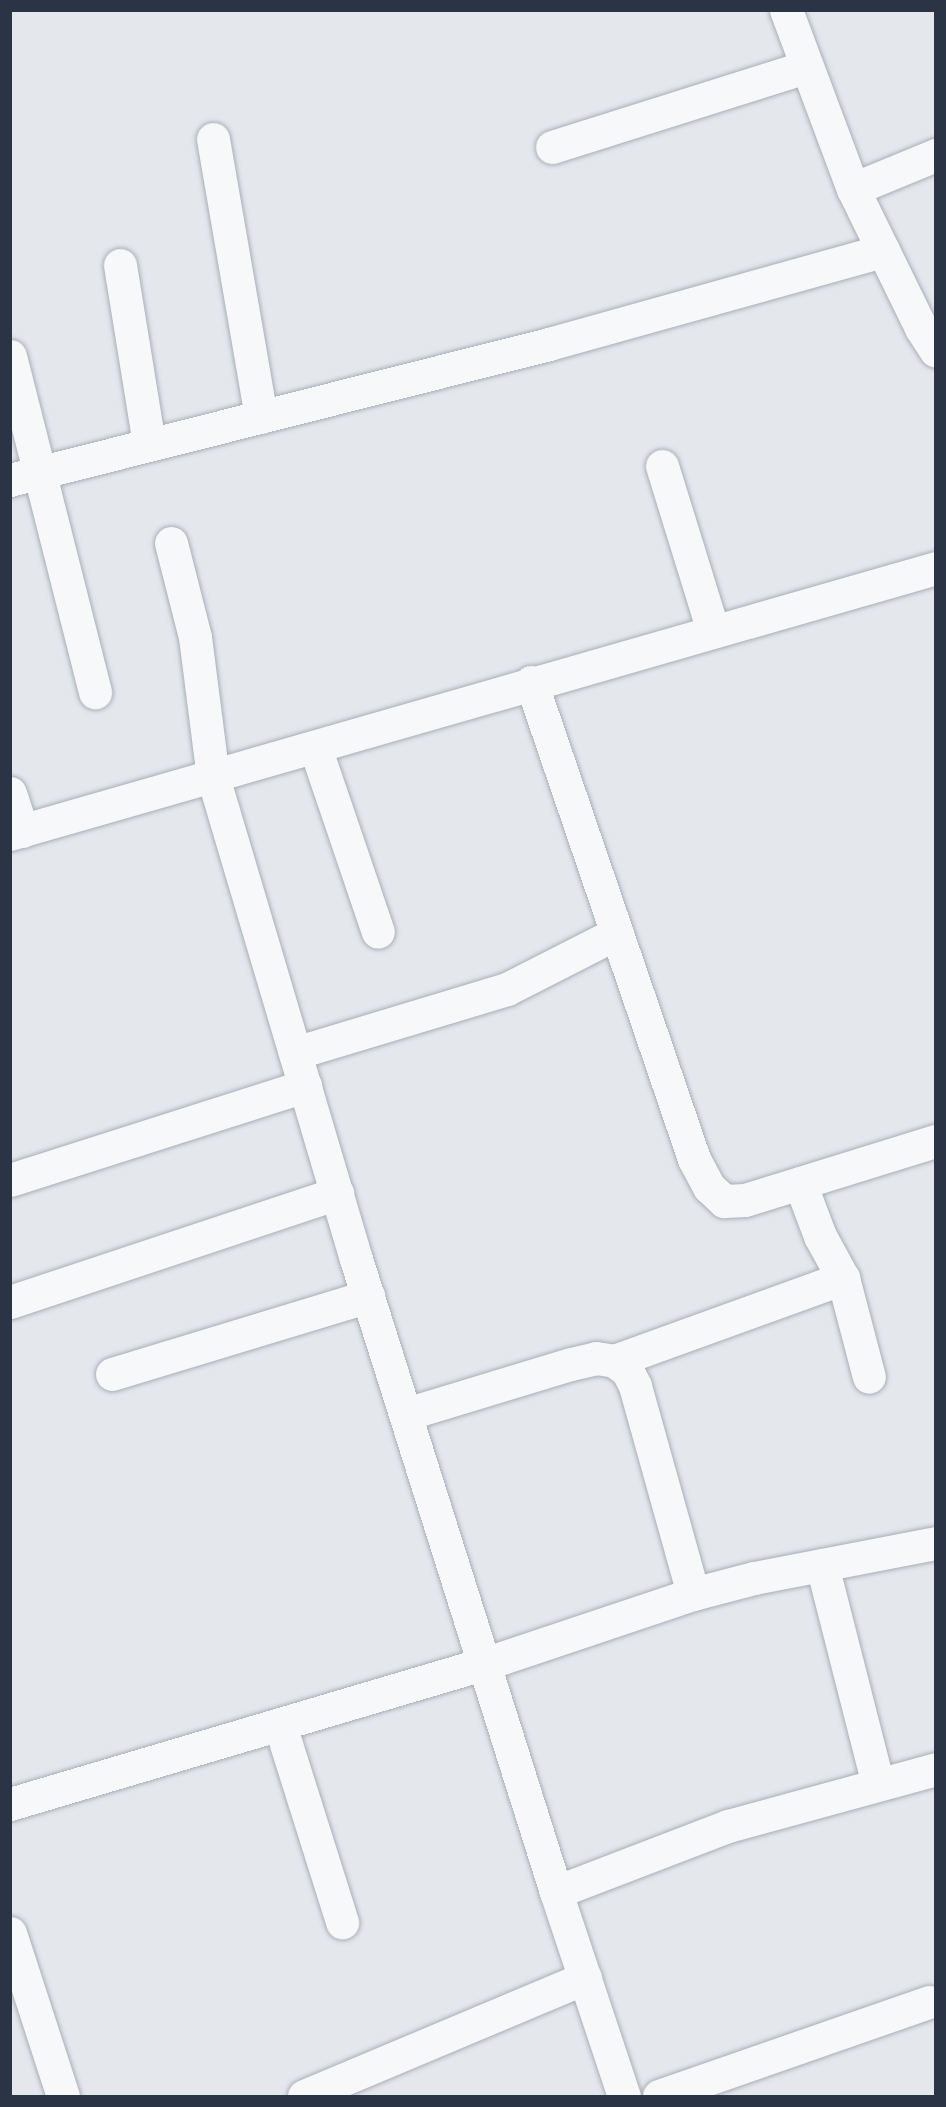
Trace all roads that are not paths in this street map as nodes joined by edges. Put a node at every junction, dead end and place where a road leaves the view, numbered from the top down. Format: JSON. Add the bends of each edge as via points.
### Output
{"nodes":[{"id":1,"x":786,"y":10,"type":"edge"},
{"id":2,"x":806,"y":67,"type":"junction"},
{"id":3,"x":213,"y":139,"type":"dead end"},
{"id":4,"x":552,"y":147,"type":"dead end"},
{"id":5,"x":936,"y":155,"type":"edge"},
{"id":6,"x":853,"y":189,"type":"junction"},
{"id":7,"x":883,"y":251,"type":"junction"},
{"id":8,"x":120,"y":265,"type":"dead end"},
{"id":9,"x":931,"y":333,"type":"edge"},
{"id":10,"x":10,"y":356,"type":"edge"},
{"id":11,"x":261,"y":417,"type":"junction"},
{"id":12,"x":149,"y":445,"type":"junction"},
{"id":13,"x":662,"y":466,"type":"dead end"},
{"id":14,"x":26,"y":476,"type":"edge"},
{"id":15,"x":171,"y":543,"type":"dead end"},
{"id":16,"x":936,"y":568,"type":"edge"},
{"id":17,"x":713,"y":631,"type":"junction"},
{"id":18,"x":531,"y":682,"type":"junction"},
{"id":19,"x":95,"y":692,"type":"dead end"},
{"id":20,"x":315,"y":747,"type":"junction"},
{"id":21,"x":213,"y":777,"type":"junction"},
{"id":22,"x":10,"y":793,"type":"edge"},
{"id":23,"x":16,"y":832,"type":"edge"},
{"id":24,"x":378,"y":932,"type":"dead end"},
{"id":25,"x":616,"y":933,"type":"junction"},
{"id":26,"x":295,"y":1053,"type":"junction"},
{"id":27,"x":305,"y":1086,"type":"junction"},
{"id":28,"x":936,"y":1141,"type":"edge"},
{"id":29,"x":10,"y":1180,"type":"edge"},
{"id":30,"x":800,"y":1183,"type":"junction"},
{"id":31,"x":337,"y":1193,"type":"junction"},
{"id":32,"x":843,"y":1278,"type":"junction"},
{"id":33,"x":368,"y":1296,"type":"junction"},
{"id":34,"x":10,"y":1302,"type":"edge"},
{"id":35,"x":614,"y":1361,"type":"junction"},
{"id":36,"x":112,"y":1374,"type":"dead end"},
{"id":37,"x":869,"y":1377,"type":"dead end"},
{"id":38,"x":406,"y":1414,"type":"junction"},
{"id":39,"x":936,"y":1543,"type":"edge"},
{"id":40,"x":822,"y":1565,"type":"junction"},
{"id":41,"x":693,"y":1594,"type":"junction"},
{"id":42,"x":484,"y":1664,"type":"junction"},
{"id":43,"x":280,"y":1725,"type":"junction"},
{"id":44,"x":936,"y":1769,"type":"edge"},
{"id":45,"x":878,"y":1784,"type":"junction"},
{"id":46,"x":10,"y":1804,"type":"edge"},
{"id":47,"x":556,"y":1892,"type":"junction"},
{"id":48,"x":342,"y":1922,"type":"dead end"},
{"id":49,"x":10,"y":1933,"type":"edge"},
{"id":50,"x":585,"y":1978,"type":"junction"},
{"id":51,"x":929,"y":2002,"type":"dead end"},
{"id":52,"x":322,"y":2093,"type":"edge"},
{"id":53,"x":63,"y":2097,"type":"edge"},
{"id":54,"x":624,"y":2097,"type":"edge"},
{"id":55,"x":659,"y":2097,"type":"edge"}],
"edges":[{"from":1,"to":2,"type":"street"},
{"from":2,"to":4,"type":"street"},
{"from":2,"to":6,"type":"street"},
{"from":3,"to":11,"type":"street"},
{"from":5,"to":6,"type":"street"},
{"from":6,"to":7,"type":"street"},
{"from":7,"to":9,"type":"street"},
{"from":7,"to":11,"type":"street","via":[[549,344]]},
{"from":8,"to":12,"type":"street"},
{"from":10,"to":14,"type":"street"},
{"from":11,"to":12,"type":"street"},
{"from":12,"to":14,"type":"street"},
{"from":13,"to":17,"type":"street"},
{"from":14,"to":19,"type":"street"},
{"from":15,"to":21,"type":"street","via":[[195,637]]},
{"from":16,"to":17,"type":"street"},
{"from":17,"to":18,"type":"street"},
{"from":18,"to":20,"type":"street"},
{"from":18,"to":25,"type":"street"},
{"from":20,"to":21,"type":"street"},
{"from":20,"to":24,"type":"street"},
{"from":21,"to":23,"type":"street"},
{"from":21,"to":26,"type":"street"},
{"from":22,"to":23,"type":"street"},
{"from":25,"to":26,"type":"street","via":[[507,989]]},
{"from":25,"to":30,"type":"street","via":[[694,1159],[709,1187],[724,1201],[745,1200]]},
{"from":26,"to":27,"type":"street"},
{"from":27,"to":29,"type":"street"},
{"from":27,"to":31,"type":"street"},
{"from":28,"to":30,"type":"street"},
{"from":30,"to":32,"type":"street","via":[[820,1236]]},
{"from":31,"to":33,"type":"street"},
{"from":31,"to":34,"type":"street"},
{"from":32,"to":35,"type":"street"},
{"from":32,"to":37,"type":"street"},
{"from":33,"to":36,"type":"street"},
{"from":33,"to":38,"type":"street"},
{"from":35,"to":38,"type":"street","via":[[596,1358],[571,1364]]},
{"from":35,"to":41,"type":"street","via":[[627,1370],[635,1386]]},
{"from":38,"to":42,"type":"street"},
{"from":39,"to":40,"type":"street"},
{"from":40,"to":41,"type":"street"},
{"from":40,"to":45,"type":"street"},
{"from":41,"to":42,"type":"street"},
{"from":42,"to":43,"type":"street"},
{"from":42,"to":47,"type":"street"},
{"from":43,"to":46,"type":"street"},
{"from":43,"to":48,"type":"street"},
{"from":44,"to":45,"type":"street"},
{"from":45,"to":47,"type":"street","via":[[728,1826]]},
{"from":47,"to":50,"type":"street"},
{"from":49,"to":53,"type":"street"},
{"from":50,"to":52,"type":"street"},
{"from":50,"to":54,"type":"street"},
{"from":51,"to":55,"type":"street"}]}
